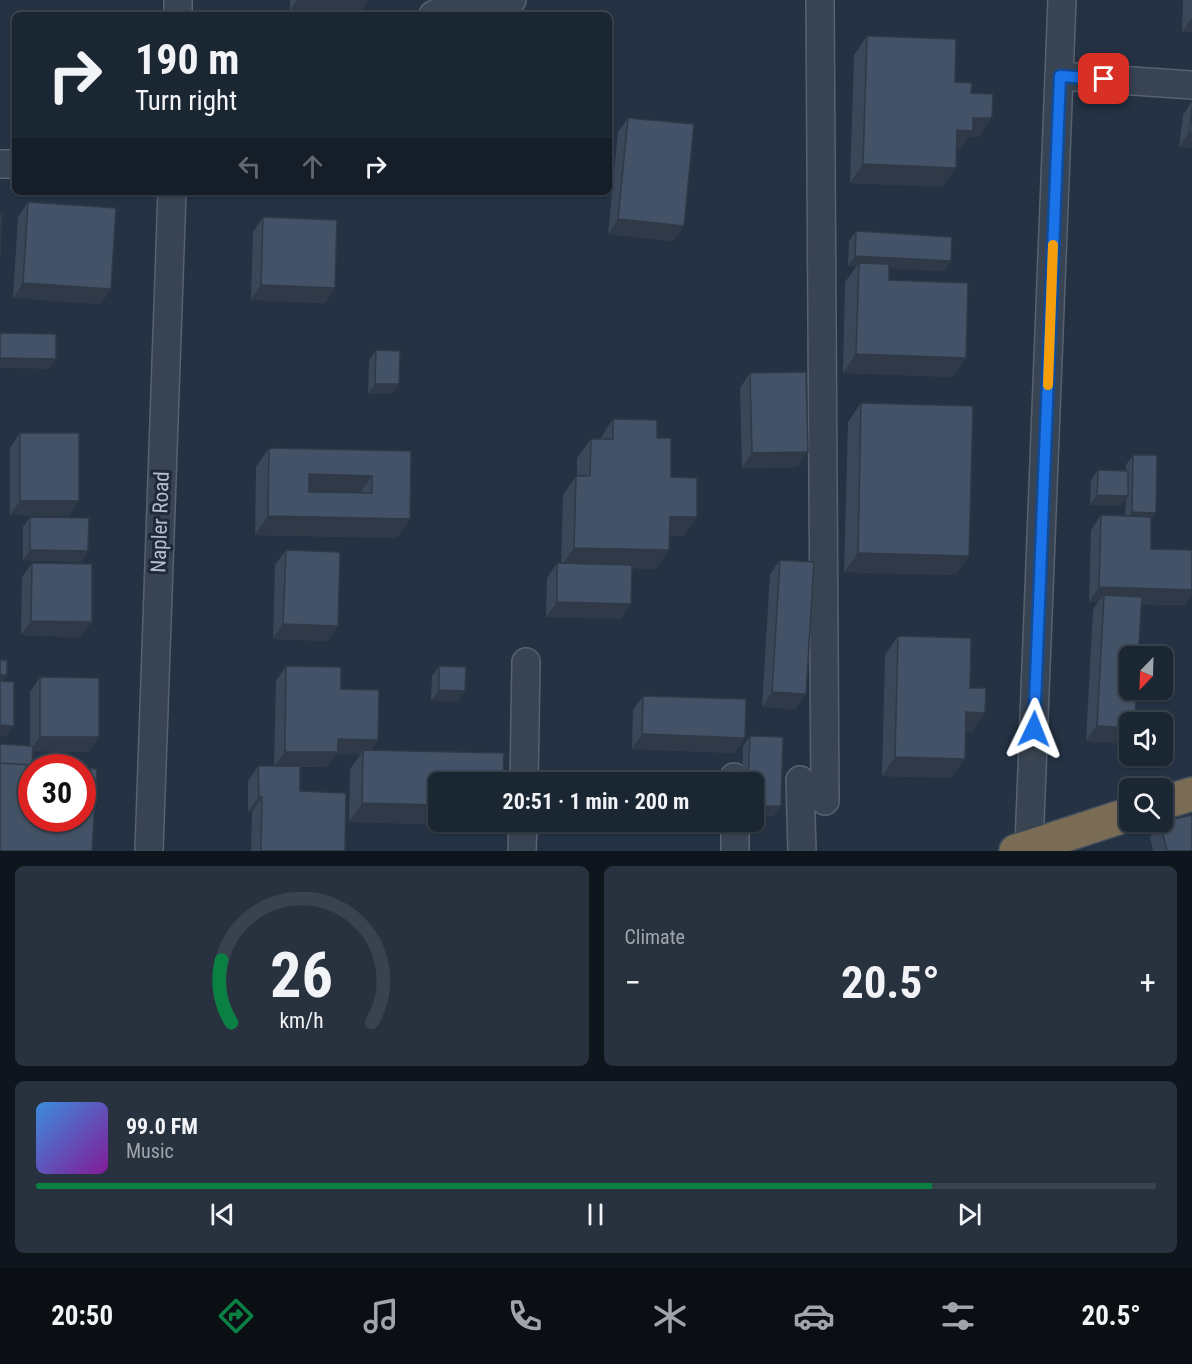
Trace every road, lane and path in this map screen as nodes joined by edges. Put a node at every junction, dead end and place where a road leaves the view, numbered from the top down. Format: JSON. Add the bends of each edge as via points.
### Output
{"nodes":[{"id":1,"x":511,"y":0,"type":"edge"},
{"id":2,"x":820,"y":0,"type":"edge"},
{"id":3,"x":1062,"y":0,"type":"edge"},
{"id":4,"x":438,"y":12,"type":"edge"},
{"id":5,"x":1060,"y":76,"type":"junction"},
{"id":6,"x":1192,"y":85,"type":"edge"},
{"id":7,"x":172,"y":195,"type":"edge"},
{"id":8,"x":526,"y":662,"type":"dead end"},
{"id":9,"x":524,"y":772,"type":"edge"},
{"id":10,"x":800,"y":780,"type":"dead end"},
{"id":11,"x":1192,"y":794,"type":"edge"},
{"id":12,"x":1173,"y":800,"type":"edge"},
{"id":13,"x":825,"y":801,"type":"dead end"},
{"id":14,"x":1119,"y":818,"type":"edge"},
{"id":15,"x":523,"y":832,"type":"edge"},
{"id":16,"x":735,"y":832,"type":"edge"},
{"id":17,"x":1025,"y":849,"type":"edge"},
{"id":18,"x":149,"y":851,"type":"edge"},
{"id":19,"x":522,"y":851,"type":"edge"},
{"id":20,"x":735,"y":851,"type":"edge"},
{"id":21,"x":802,"y":851,"type":"edge"}],
"edges":[{"from":1,"to":4,"type":"street"},
{"from":2,"to":13,"type":"street"},
{"from":3,"to":5,"type":"street"},
{"from":5,"to":6,"type":"street"},
{"from":5,"to":17,"type":"street"},
{"from":7,"to":18,"type":"street","name":"Napler Road"},
{"from":8,"to":9,"type":"street"},
{"from":10,"to":21,"type":"street"},
{"from":11,"to":12,"type":"highway"},
{"from":14,"to":17,"type":"highway"},
{"from":15,"to":19,"type":"street"},
{"from":16,"to":20,"type":"street"}]}
